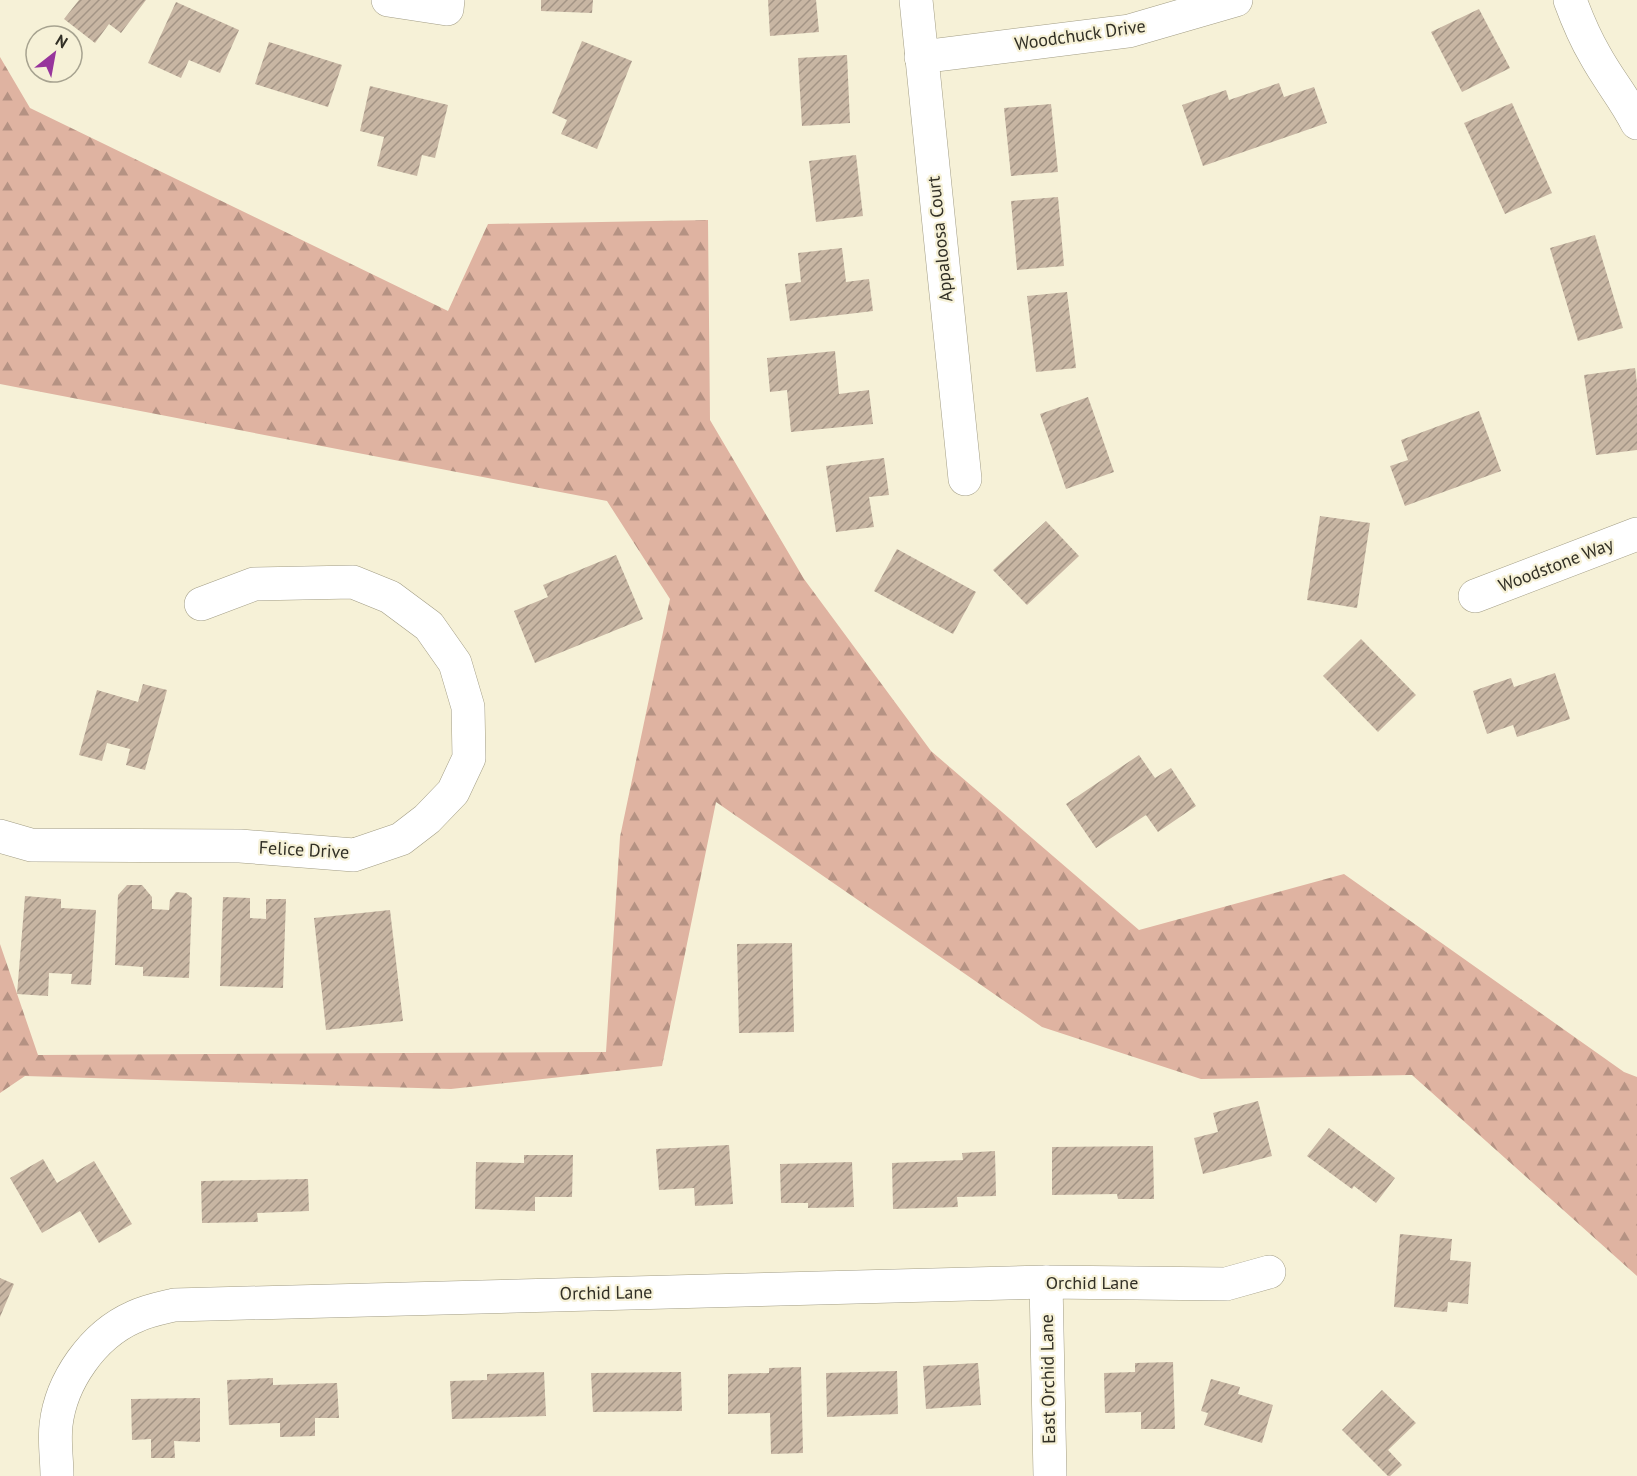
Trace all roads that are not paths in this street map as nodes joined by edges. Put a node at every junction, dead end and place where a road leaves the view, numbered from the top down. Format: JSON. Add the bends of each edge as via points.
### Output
{"nodes":[{"id":1,"x":388,"y":0,"type":"edge"},
{"id":2,"x":448,"y":0,"type":"edge"},
{"id":3,"x":916,"y":0,"type":"edge"},
{"id":4,"x":1236,"y":0,"type":"edge"},
{"id":5,"x":1570,"y":0,"type":"edge"},
{"id":6,"x":921,"y":57,"type":"junction"},
{"id":7,"x":1637,"y":123,"type":"edge"},
{"id":8,"x":965,"y":479,"type":"dead end"},
{"id":9,"x":1637,"y":534,"type":"edge"},
{"id":10,"x":1475,"y":596,"type":"dead end"},
{"id":11,"x":201,"y":604,"type":"dead end"},
{"id":12,"x":0,"y":836,"type":"edge"},
{"id":13,"x":1269,"y":1272,"type":"dead end"},
{"id":14,"x":1046,"y":1282,"type":"junction"},
{"id":15,"x":57,"y":1476,"type":"edge"},
{"id":16,"x":1050,"y":1476,"type":"edge"}],
"edges":[{"from":1,"to":2,"type":"street","via":[[447,9]]},
{"from":3,"to":6,"type":"street","name":"Appaloosa Court"},
{"from":4,"to":6,"type":"street","name":"Woodchuck Drive","via":[[1129,31]]},
{"from":5,"to":7,"type":"street","via":[[1595,56]]},
{"from":6,"to":8,"type":"street","name":"Appaloosa Court"},
{"from":9,"to":10,"type":"street","name":"Woodstone Way"},
{"from":11,"to":12,"type":"street","name":"Felice Drive","via":[[254,584],[352,582],[390,597],[429,626],[455,663],[468,707],[469,758],[453,792],[428,819],[401,839],[354,855],[240,846],[31,845]]},
{"from":13,"to":14,"type":"street","name":"Orchid Lane","via":[[1226,1284]]},
{"from":14,"to":15,"type":"street","name":"Orchid Lane","via":[[174,1305],[116,1326],[74,1372],[56,1425]]},
{"from":14,"to":16,"type":"street","name":"East Orchid Lane"}]}
